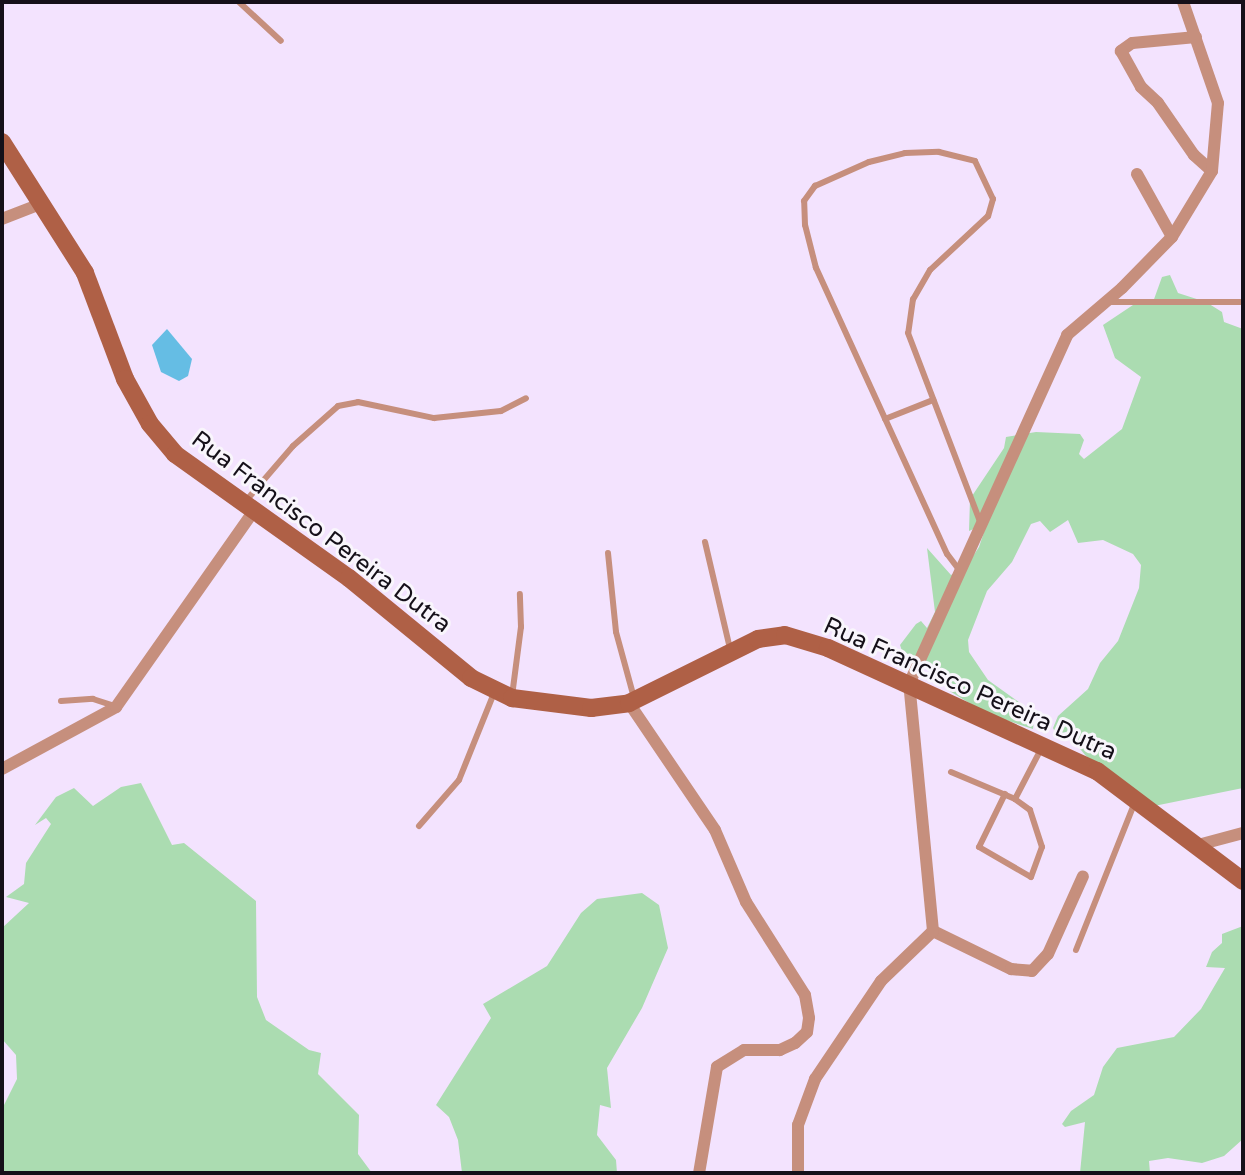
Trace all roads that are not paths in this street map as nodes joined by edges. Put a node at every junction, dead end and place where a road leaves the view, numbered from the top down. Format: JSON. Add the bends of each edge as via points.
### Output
{"nodes":[{"id":1,"x":239,"y":2,"type":"edge"},
{"id":2,"x":1183,"y":2,"type":"edge"},
{"id":3,"x":1196,"y":37,"type":"junction"},
{"id":4,"x":281,"y":41,"type":"dead end"},
{"id":5,"x":2,"y":142,"type":"edge"},
{"id":6,"x":1212,"y":171,"type":"junction"},
{"id":7,"x":1137,"y":174,"type":"dead end"},
{"id":8,"x":43,"y":203,"type":"junction"},
{"id":9,"x":2,"y":219,"type":"edge"},
{"id":10,"x":1172,"y":237,"type":"junction"},
{"id":11,"x":1107,"y":302,"type":"junction"},
{"id":12,"x":1243,"y":302,"type":"edge"},
{"id":13,"x":526,"y":398,"type":"dead end"},
{"id":14,"x":933,"y":400,"type":"junction"},
{"id":15,"x":885,"y":419,"type":"junction"},
{"id":16,"x":248,"y":508,"type":"junction"},
{"id":17,"x":981,"y":525,"type":"junction"},
{"id":18,"x":705,"y":542,"type":"dead end"},
{"id":19,"x":608,"y":553,"type":"dead end"},
{"id":20,"x":960,"y":571,"type":"junction"},
{"id":21,"x":520,"y":594,"type":"dead end"},
{"id":22,"x":730,"y":651,"type":"junction"},
{"id":23,"x":909,"y":684,"type":"junction"},
{"id":24,"x":495,"y":691,"type":"junction"},
{"id":25,"x":512,"y":698,"type":"junction"},
{"id":26,"x":61,"y":701,"type":"dead end"},
{"id":27,"x":632,"y":701,"type":"junction"},
{"id":28,"x":116,"y":707,"type":"junction"},
{"id":29,"x":1043,"y":744,"type":"junction"},
{"id":30,"x":2,"y":769,"type":"edge"},
{"id":31,"x":951,"y":772,"type":"dead end"},
{"id":32,"x":1005,"y":794,"type":"junction"},
{"id":33,"x":1136,"y":798,"type":"junction"},
{"id":34,"x":1015,"y":799,"type":"junction"},
{"id":35,"x":419,"y":825,"type":"dead end"},
{"id":36,"x":1243,"y":833,"type":"edge"},
{"id":37,"x":1198,"y":845,"type":"junction"},
{"id":38,"x":1083,"y":876,"type":"dead end"},
{"id":39,"x":1243,"y":881,"type":"edge"},
{"id":40,"x":933,"y":931,"type":"junction"},
{"id":41,"x":1076,"y":950,"type":"dead end"},
{"id":42,"x":699,"y":1173,"type":"edge"},
{"id":43,"x":798,"y":1173,"type":"edge"}],
"edges":[{"from":1,"to":4,"type":"lane"},
{"from":2,"to":3,"type":"street"},
{"from":3,"to":6,"type":"street","via":[[1218,103]]},
{"from":3,"to":6,"type":"street","via":[[1132,43],[1121,51],[1141,87]]},
{"from":5,"to":8,"type":"main road","name":"Rua Francisco Pereira Dutra"},
{"from":6,"to":10,"type":"street"},
{"from":7,"to":10,"type":"street"},
{"from":8,"to":9,"type":"street"},
{"from":8,"to":16,"type":"main road","name":"Rua Francisco Pereira Dutra","via":[[85,273],[125,379],[150,424],[175,454]]},
{"from":10,"to":11,"type":"street"},
{"from":11,"to":12,"type":"lane"},
{"from":11,"to":17,"type":"street","via":[[1068,335]]},
{"from":13,"to":16,"type":"lane","via":[[501,411],[434,418],[358,402],[338,406],[293,446]]},
{"from":14,"to":15,"type":"lane"},
{"from":14,"to":15,"type":"lane","via":[[908,333],[913,299],[930,270],[988,216],[993,199],[975,161],[939,152],[905,153],[869,162],[816,186],[804,201],[816,268]]},
{"from":14,"to":17,"type":"lane"},
{"from":15,"to":20,"type":"lane","via":[[947,554]]},
{"from":16,"to":24,"type":"main road","name":"Rua Francisco Pereira Dutra","via":[[349,578],[471,678]]},
{"from":16,"to":28,"type":"street"},
{"from":17,"to":20,"type":"street"},
{"from":18,"to":22,"type":"lane"},
{"from":19,"to":27,"type":"lane","via":[[616,632]]},
{"from":20,"to":23,"type":"street"},
{"from":21,"to":25,"type":"lane","via":[[522,627]]},
{"from":22,"to":23,"type":"main road","name":"Rua Francisco Pereira Dutra","via":[[758,639],[785,635]]},
{"from":22,"to":27,"type":"main road","name":"Rua Francisco Pereira Dutra"},
{"from":23,"to":29,"type":"main road","name":"Rua Francisco Pereira Dutra"},
{"from":23,"to":40,"type":"street"},
{"from":24,"to":25,"type":"main road","name":"Rua Francisco Pereira Dutra"},
{"from":24,"to":35,"type":"lane","via":[[458,780]]},
{"from":25,"to":27,"type":"main road","name":"Rua Francisco Pereira Dutra","via":[[591,708]]},
{"from":26,"to":28,"type":"lane","via":[[93,699]]},
{"from":27,"to":42,"type":"street","via":[[715,830],[746,902],[805,995],[809,1018],[807,1032],[795,1043],[780,1049],[744,1050],[717,1067]]},
{"from":28,"to":30,"type":"street"},
{"from":29,"to":33,"type":"main road","name":"Rua Francisco Pereira Dutra","via":[[1097,771]]},
{"from":29,"to":34,"type":"lane"},
{"from":31,"to":32,"type":"lane"},
{"from":32,"to":34,"type":"lane"},
{"from":32,"to":34,"type":"lane","via":[[979,847],[1031,877],[1042,847],[1030,810]]},
{"from":33,"to":37,"type":"main road","name":"Rua Francisco Pereira Dutra"},
{"from":33,"to":41,"type":"lane"},
{"from":36,"to":37,"type":"street"},
{"from":37,"to":39,"type":"main road","name":"Rua Francisco Pereira Dutra"},
{"from":38,"to":40,"type":"street","via":[[1048,954],[1032,971],[1012,969]]},
{"from":40,"to":43,"type":"street","via":[[881,981],[815,1079],[798,1125]]}]}
